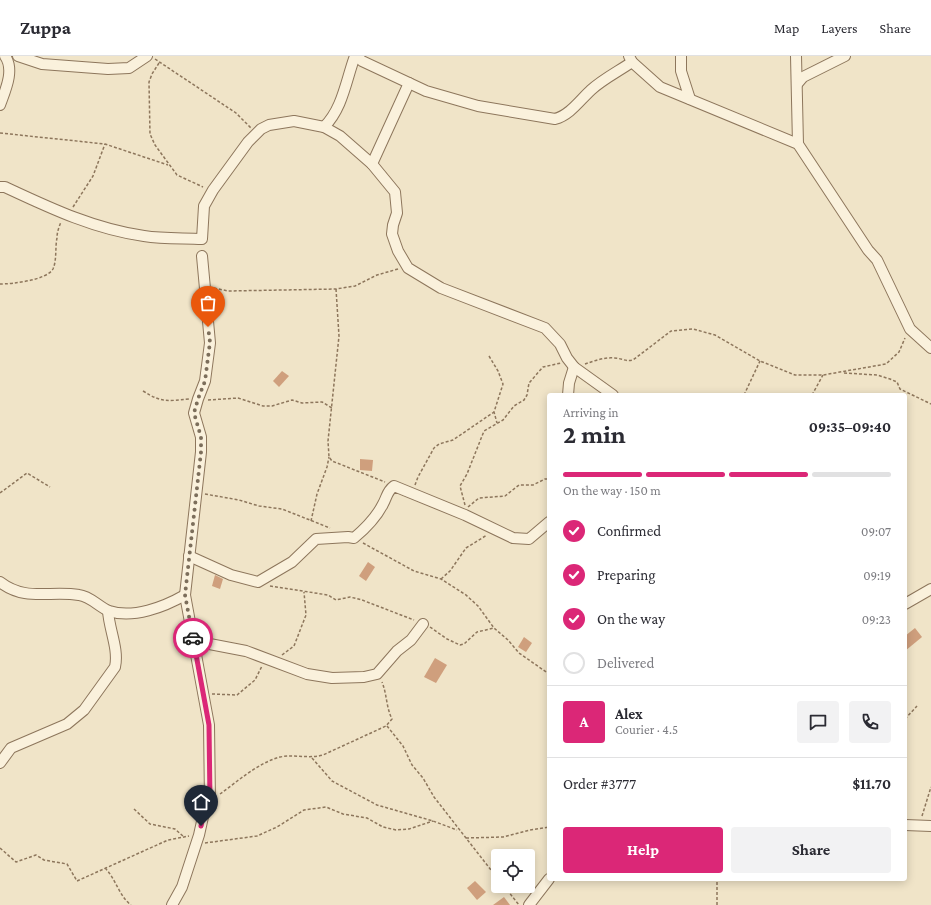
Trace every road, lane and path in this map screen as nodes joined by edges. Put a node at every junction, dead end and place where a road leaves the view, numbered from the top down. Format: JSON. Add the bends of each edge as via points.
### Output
{"nodes":[{"id":1,"x":5,"y":56,"type":"edge"},
{"id":2,"x":18,"y":56,"type":"edge"},
{"id":3,"x":147,"y":56,"type":"edge"},
{"id":4,"x":152,"y":56,"type":"edge"},
{"id":5,"x":356,"y":56,"type":"edge"},
{"id":6,"x":681,"y":56,"type":"edge"},
{"id":7,"x":796,"y":56,"type":"edge"},
{"id":8,"x":846,"y":56,"type":"edge"},
{"id":9,"x":631,"y":59,"type":"edge"},
{"id":10,"x":159,"y":63,"type":"junction"},
{"id":11,"x":409,"y":83,"type":"junction"},
{"id":12,"x":797,"y":84,"type":"junction"},
{"id":13,"x":690,"y":99,"type":"junction"},
{"id":14,"x":0,"y":105,"type":"edge"},
{"id":15,"x":324,"y":126,"type":"junction"},
{"id":16,"x":0,"y":133,"type":"edge"},
{"id":17,"x":257,"y":134,"type":"junction"},
{"id":18,"x":105,"y":144,"type":"junction"},
{"id":19,"x":798,"y":144,"type":"junction"},
{"id":20,"x":372,"y":164,"type":"junction"},
{"id":21,"x":168,"y":165,"type":"junction"},
{"id":22,"x":0,"y":187,"type":"edge"},
{"id":23,"x":213,"y":190,"type":"junction"},
{"id":24,"x":65,"y":215,"type":"junction"},
{"id":25,"x":202,"y":256,"type":"dead end"},
{"id":26,"x":408,"y":268,"type":"junction"},
{"id":27,"x":203,"y":279,"type":"junction"},
{"id":28,"x":0,"y":284,"type":"edge"},
{"id":29,"x":336,"y":289,"type":"junction"},
{"id":30,"x":910,"y":329,"type":"junction"},
{"id":31,"x":931,"y":348,"type":"edge"},
{"id":32,"x":489,"y":356,"type":"dead end"},
{"id":33,"x":567,"y":358,"type":"junction"},
{"id":34,"x":760,"y":361,"type":"junction"},
{"id":35,"x":574,"y":367,"type":"junction"},
{"id":36,"x":843,"y":372,"type":"junction"},
{"id":37,"x":822,"y":375,"type":"junction"},
{"id":38,"x":143,"y":391,"type":"dead end"},
{"id":39,"x":568,"y":393,"type":"edge"},
{"id":40,"x":610,"y":393,"type":"edge"},
{"id":41,"x":745,"y":393,"type":"edge"},
{"id":42,"x":813,"y":393,"type":"edge"},
{"id":43,"x":198,"y":399,"type":"junction"},
{"id":44,"x":931,"y":404,"type":"edge"},
{"id":45,"x":332,"y":408,"type":"junction"},
{"id":46,"x":494,"y":412,"type":"junction"},
{"id":47,"x":497,"y":423,"type":"junction"},
{"id":48,"x":329,"y":457,"type":"junction"},
{"id":49,"x":547,"y":479,"type":"edge"},
{"id":50,"x":394,"y":486,"type":"junction"},
{"id":51,"x":50,"y":487,"type":"dead end"},
{"id":52,"x":195,"y":492,"type":"junction"},
{"id":53,"x":413,"y":493,"type":"junction"},
{"id":54,"x":0,"y":494,"type":"edge"},
{"id":55,"x":311,"y":521,"type":"junction"},
{"id":56,"x":547,"y":524,"type":"edge"},
{"id":57,"x":497,"y":530,"type":"junction"},
{"id":58,"x":351,"y":538,"type":"junction"},
{"id":59,"x":189,"y":556,"type":"junction"},
{"id":60,"x":441,"y":579,"type":"junction"},
{"id":61,"x":0,"y":582,"type":"edge"},
{"id":62,"x":258,"y":582,"type":"junction"},
{"id":63,"x":931,"y":589,"type":"edge"},
{"id":64,"x":304,"y":592,"type":"junction"},
{"id":65,"x":185,"y":595,"type":"junction"},
{"id":66,"x":907,"y":603,"type":"edge"},
{"id":67,"x":108,"y":610,"type":"junction"},
{"id":68,"x":423,"y":624,"type":"junction"},
{"id":69,"x":494,"y":628,"type":"junction"},
{"id":70,"x":194,"y":640,"type":"junction"},
{"id":71,"x":270,"y":659,"type":"junction"},
{"id":72,"x":547,"y":673,"type":"edge"},
{"id":73,"x":377,"y":674,"type":"junction"},
{"id":74,"x":204,"y":696,"type":"junction"},
{"id":75,"x":917,"y":706,"type":"dead end"},
{"id":76,"x":907,"y":717,"type":"edge"},
{"id":77,"x":386,"y":726,"type":"junction"},
{"id":78,"x":312,"y":758,"type":"junction"},
{"id":79,"x":0,"y":763,"type":"edge"},
{"id":80,"x":931,"y":787,"type":"edge"},
{"id":81,"x":930,"y":793,"type":"edge"},
{"id":82,"x":210,"y":801,"type":"junction"},
{"id":83,"x":134,"y":809,"type":"dead end"},
{"id":84,"x":432,"y":821,"type":"junction"},
{"id":85,"x":907,"y":825,"type":"edge"},
{"id":86,"x":917,"y":825,"type":"junction"},
{"id":87,"x":931,"y":826,"type":"edge"},
{"id":88,"x":547,"y":827,"type":"edge"},
{"id":89,"x":459,"y":831,"type":"junction"},
{"id":90,"x":184,"y":837,"type":"junction"},
{"id":91,"x":466,"y":838,"type":"junction"},
{"id":92,"x":198,"y":839,"type":"junction"},
{"id":93,"x":0,"y":848,"type":"edge"},
{"id":94,"x":105,"y":868,"type":"junction"},
{"id":95,"x":491,"y":871,"type":"edge"},
{"id":96,"x":547,"y":881,"type":"edge"},
{"id":97,"x":717,"y":881,"type":"edge"},
{"id":98,"x":510,"y":893,"type":"edge"},
{"id":99,"x":132,"y":905,"type":"edge"},
{"id":100,"x":172,"y":905,"type":"edge"},
{"id":101,"x":519,"y":905,"type":"edge"},
{"id":102,"x":529,"y":905,"type":"edge"},
{"id":103,"x":717,"y":905,"type":"edge"}],
"edges":[{"from":1,"to":14,"type":"street","via":[[9,66],[8,79]]},
{"from":2,"to":3,"type":"street","via":[[42,64],[108,69],[129,68]]},
{"from":4,"to":10,"type":"path"},
{"from":5,"to":11,"type":"street"},
{"from":5,"to":15,"type":"street","via":[[342,98],[332,119]]},
{"from":6,"to":13,"type":"street","via":[[680,70]]},
{"from":7,"to":12,"type":"street"},
{"from":8,"to":12,"type":"street","via":[[804,77]]},
{"from":9,"to":11,"type":"street","via":[[561,117],[555,119],[478,106],[426,91]]},
{"from":9,"to":13,"type":"street","via":[[660,87]]},
{"from":10,"to":17,"type":"path","via":[[236,113]]},
{"from":10,"to":21,"type":"path","via":[[149,82],[150,134]]},
{"from":11,"to":20,"type":"street"},
{"from":12,"to":19,"type":"street"},
{"from":13,"to":19,"type":"street"},
{"from":15,"to":17,"type":"street","via":[[294,121],[269,125],[260,129]]},
{"from":15,"to":20,"type":"street","via":[[340,136]]},
{"from":16,"to":18,"type":"path"},
{"from":17,"to":23,"type":"street","via":[[248,142]]},
{"from":18,"to":21,"type":"path"},
{"from":18,"to":24,"type":"path","via":[[93,176],[73,208]]},
{"from":19,"to":30,"type":"street","via":[[877,260]]},
{"from":20,"to":26,"type":"street","via":[[395,192],[397,213],[392,234]]},
{"from":21,"to":23,"type":"path","via":[[177,176]]},
{"from":22,"to":24,"type":"street"},
{"from":23,"to":24,"type":"street","via":[[204,206],[202,239],[145,236],[100,227]]},
{"from":24,"to":28,"type":"path","via":[[57,236],[54,268],[51,272],[28,281]]},
{"from":25,"to":27,"type":"street"},
{"from":26,"to":29,"type":"path","via":[[397,269],[355,286]]},
{"from":26,"to":33,"type":"street","via":[[441,288],[545,328],[560,344]]},
{"from":27,"to":29,"type":"path","via":[[216,289],[228,291]]},
{"from":27,"to":43,"type":"street","via":[[210,342],[205,381]]},
{"from":29,"to":45,"type":"path","via":[[339,336]]},
{"from":30,"to":31,"type":"street"},
{"from":30,"to":36,"type":"path","via":[[899,352],[886,364]]},
{"from":32,"to":46,"type":"path","via":[[503,384]]},
{"from":33,"to":35,"type":"street"},
{"from":33,"to":47,"type":"path","via":[[558,365],[543,367],[529,383],[524,400]]},
{"from":34,"to":35,"type":"path","via":[[715,335],[682,329],[663,336],[633,360],[602,359]]},
{"from":34,"to":37,"type":"path","via":[[794,375]]},
{"from":34,"to":41,"type":"path"},
{"from":35,"to":39,"type":"street"},
{"from":35,"to":40,"type":"street"},
{"from":36,"to":37,"type":"path"},
{"from":36,"to":44,"type":"path","via":[[877,375],[890,379],[897,382],[900,389]]},
{"from":37,"to":42,"type":"path"},
{"from":38,"to":43,"type":"path","via":[[158,400]]},
{"from":43,"to":45,"type":"path","via":[[238,398],[263,406],[292,400],[302,403],[322,402]]},
{"from":43,"to":52,"type":"street","via":[[194,413],[201,437],[201,452]]},
{"from":45,"to":48,"type":"path"},
{"from":46,"to":47,"type":"path"},
{"from":46,"to":53,"type":"path","via":[[452,440],[434,448],[418,477]]},
{"from":47,"to":49,"type":"path","via":[[484,431],[460,486],[466,509],[479,498],[505,496],[519,485],[533,485]]},
{"from":48,"to":50,"type":"path","via":[[332,461]]},
{"from":48,"to":55,"type":"path","via":[[328,467],[316,494]]},
{"from":50,"to":53,"type":"street"},
{"from":50,"to":58,"type":"street","via":[[388,491],[370,524]]},
{"from":51,"to":54,"type":"path","via":[[27,473]]},
{"from":52,"to":55,"type":"path","via":[[282,509]]},
{"from":52,"to":59,"type":"street"},
{"from":53,"to":57,"type":"street"},
{"from":55,"to":58,"type":"path"},
{"from":56,"to":57,"type":"street","via":[[529,540],[513,538]]},
{"from":57,"to":60,"type":"path","via":[[466,548]]},
{"from":58,"to":60,"type":"path","via":[[414,571]]},
{"from":58,"to":62,"type":"street","via":[[316,540],[292,562]]},
{"from":59,"to":62,"type":"street","via":[[231,575]]},
{"from":59,"to":65,"type":"street"},
{"from":60,"to":69,"type":"path","via":[[478,606]]},
{"from":61,"to":67,"type":"street","via":[[8,589],[19,593],[81,595]]},
{"from":62,"to":64,"type":"path"},
{"from":63,"to":66,"type":"street"},
{"from":64,"to":68,"type":"path","via":[[336,600],[350,597],[362,600]]},
{"from":64,"to":71,"type":"path","via":[[306,615],[294,646]]},
{"from":65,"to":67,"type":"street","via":[[140,613]]},
{"from":65,"to":70,"type":"street"},
{"from":67,"to":79,"type":"street","via":[[117,660],[115,667],[84,710],[67,724],[11,748]]},
{"from":68,"to":69,"type":"path","via":[[460,644],[464,644],[477,632]]},
{"from":68,"to":73,"type":"street","via":[[411,640],[397,651]]},
{"from":69,"to":72,"type":"path","via":[[519,653]]},
{"from":70,"to":71,"type":"street","via":[[246,650]]},
{"from":70,"to":74,"type":"street"},
{"from":71,"to":73,"type":"street","via":[[307,674],[332,678]]},
{"from":71,"to":74,"type":"path","via":[[254,680],[237,695]]},
{"from":73,"to":77,"type":"path","via":[[386,693],[387,708],[392,719]]},
{"from":74,"to":82,"type":"street","via":[[209,725]]},
{"from":75,"to":76,"type":"path"},
{"from":77,"to":78,"type":"path"},
{"from":77,"to":89,"type":"path","via":[[403,746],[412,765]]},
{"from":78,"to":82,"type":"path","via":[[292,755],[264,763]]},
{"from":78,"to":84,"type":"path","via":[[332,781],[377,805]]},
{"from":80,"to":81,"type":"path"},
{"from":81,"to":86,"type":"path"},
{"from":82,"to":92,"type":"street"},
{"from":83,"to":90,"type":"path","via":[[150,824],[175,829]]},
{"from":84,"to":89,"type":"path"},
{"from":84,"to":92,"type":"path","via":[[409,829],[396,830],[367,818],[342,814],[326,808],[304,810],[257,836]]},
{"from":85,"to":86,"type":"street"},
{"from":86,"to":87,"type":"street"},
{"from":88,"to":91,"type":"path","via":[[503,838]]},
{"from":89,"to":91,"type":"path"},
{"from":90,"to":92,"type":"path"},
{"from":90,"to":94,"type":"path","via":[[168,840]]},
{"from":91,"to":95,"type":"path"},
{"from":92,"to":100,"type":"street","via":[[182,887]]},
{"from":93,"to":94,"type":"path","via":[[16,862],[36,855],[44,860],[67,864],[77,881]]},
{"from":94,"to":99,"type":"path","via":[[125,900]]},
{"from":96,"to":102,"type":"street"},
{"from":97,"to":103,"type":"path"},
{"from":98,"to":101,"type":"path"}]}
